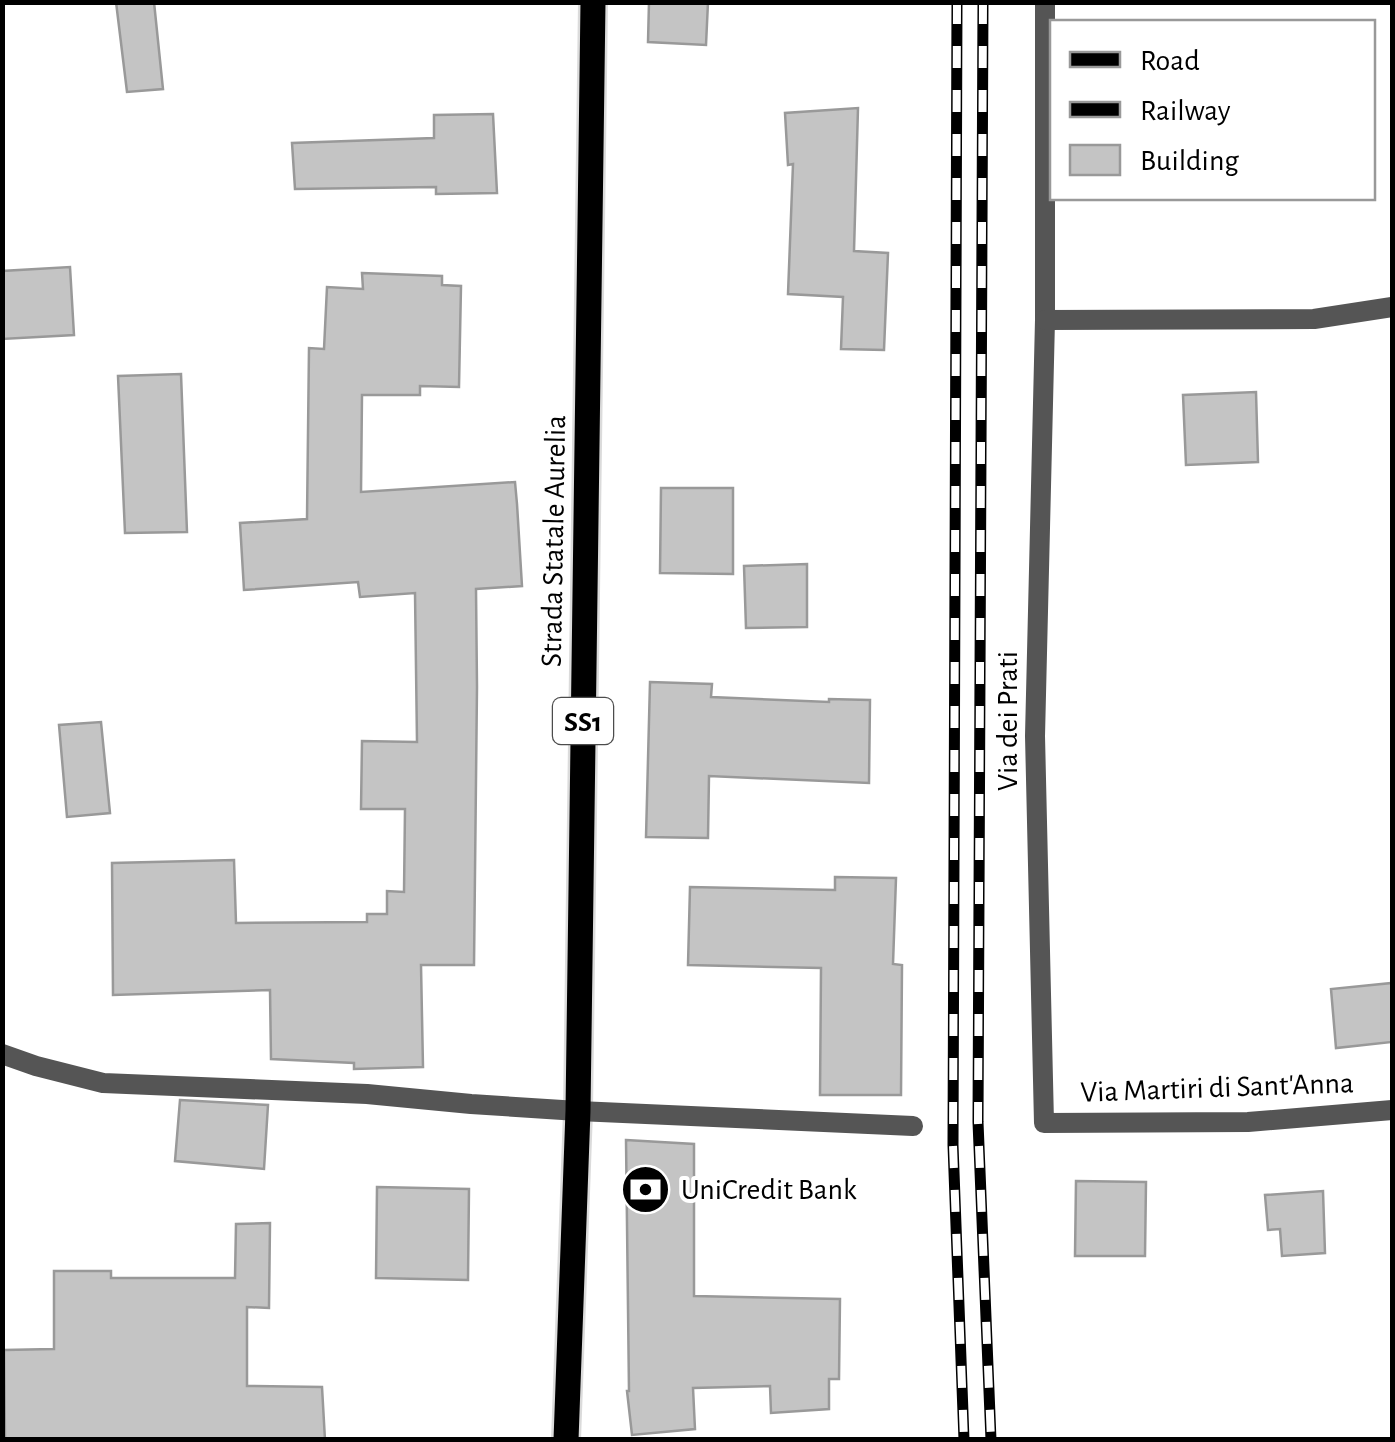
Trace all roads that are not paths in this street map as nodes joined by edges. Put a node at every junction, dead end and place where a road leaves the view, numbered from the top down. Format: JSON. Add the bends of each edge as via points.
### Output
{"nodes":[{"id":1,"x":593,"y":2,"type":"edge"},
{"id":2,"x":1045,"y":2,"type":"edge"},
{"id":3,"x":1392,"y":307,"type":"edge"},
{"id":4,"x":1045,"y":320,"type":"junction"},
{"id":5,"x":2,"y":1054,"type":"edge"},
{"id":6,"x":1392,"y":1110,"type":"edge"},
{"id":7,"x":578,"y":1111,"type":"junction"},
{"id":8,"x":1044,"y":1123,"type":"joint"},
{"id":9,"x":913,"y":1126,"type":"dead end"},
{"id":10,"x":566,"y":1440,"type":"edge"}],
"edges":[{"from":1,"to":7,"type":"main road","name":"Strada Statale Aurelia","number":"SS1"},
{"from":2,"to":4,"type":"street","name":"Via dei Prati"},
{"from":3,"to":4,"type":"street","via":[[1314,319]]},
{"from":4,"to":8,"type":"street","name":"Via dei Prati","via":[[1035,736]]},
{"from":5,"to":7,"type":"street","via":[[103,1083]]},
{"from":6,"to":8,"type":"street","name":"Via Martiri di Sant'Anna","via":[[1248,1122]]},
{"from":7,"to":9,"type":"street"},
{"from":7,"to":10,"type":"main road","name":"Strada Statale Aurelia","number":"SS1"}]}
